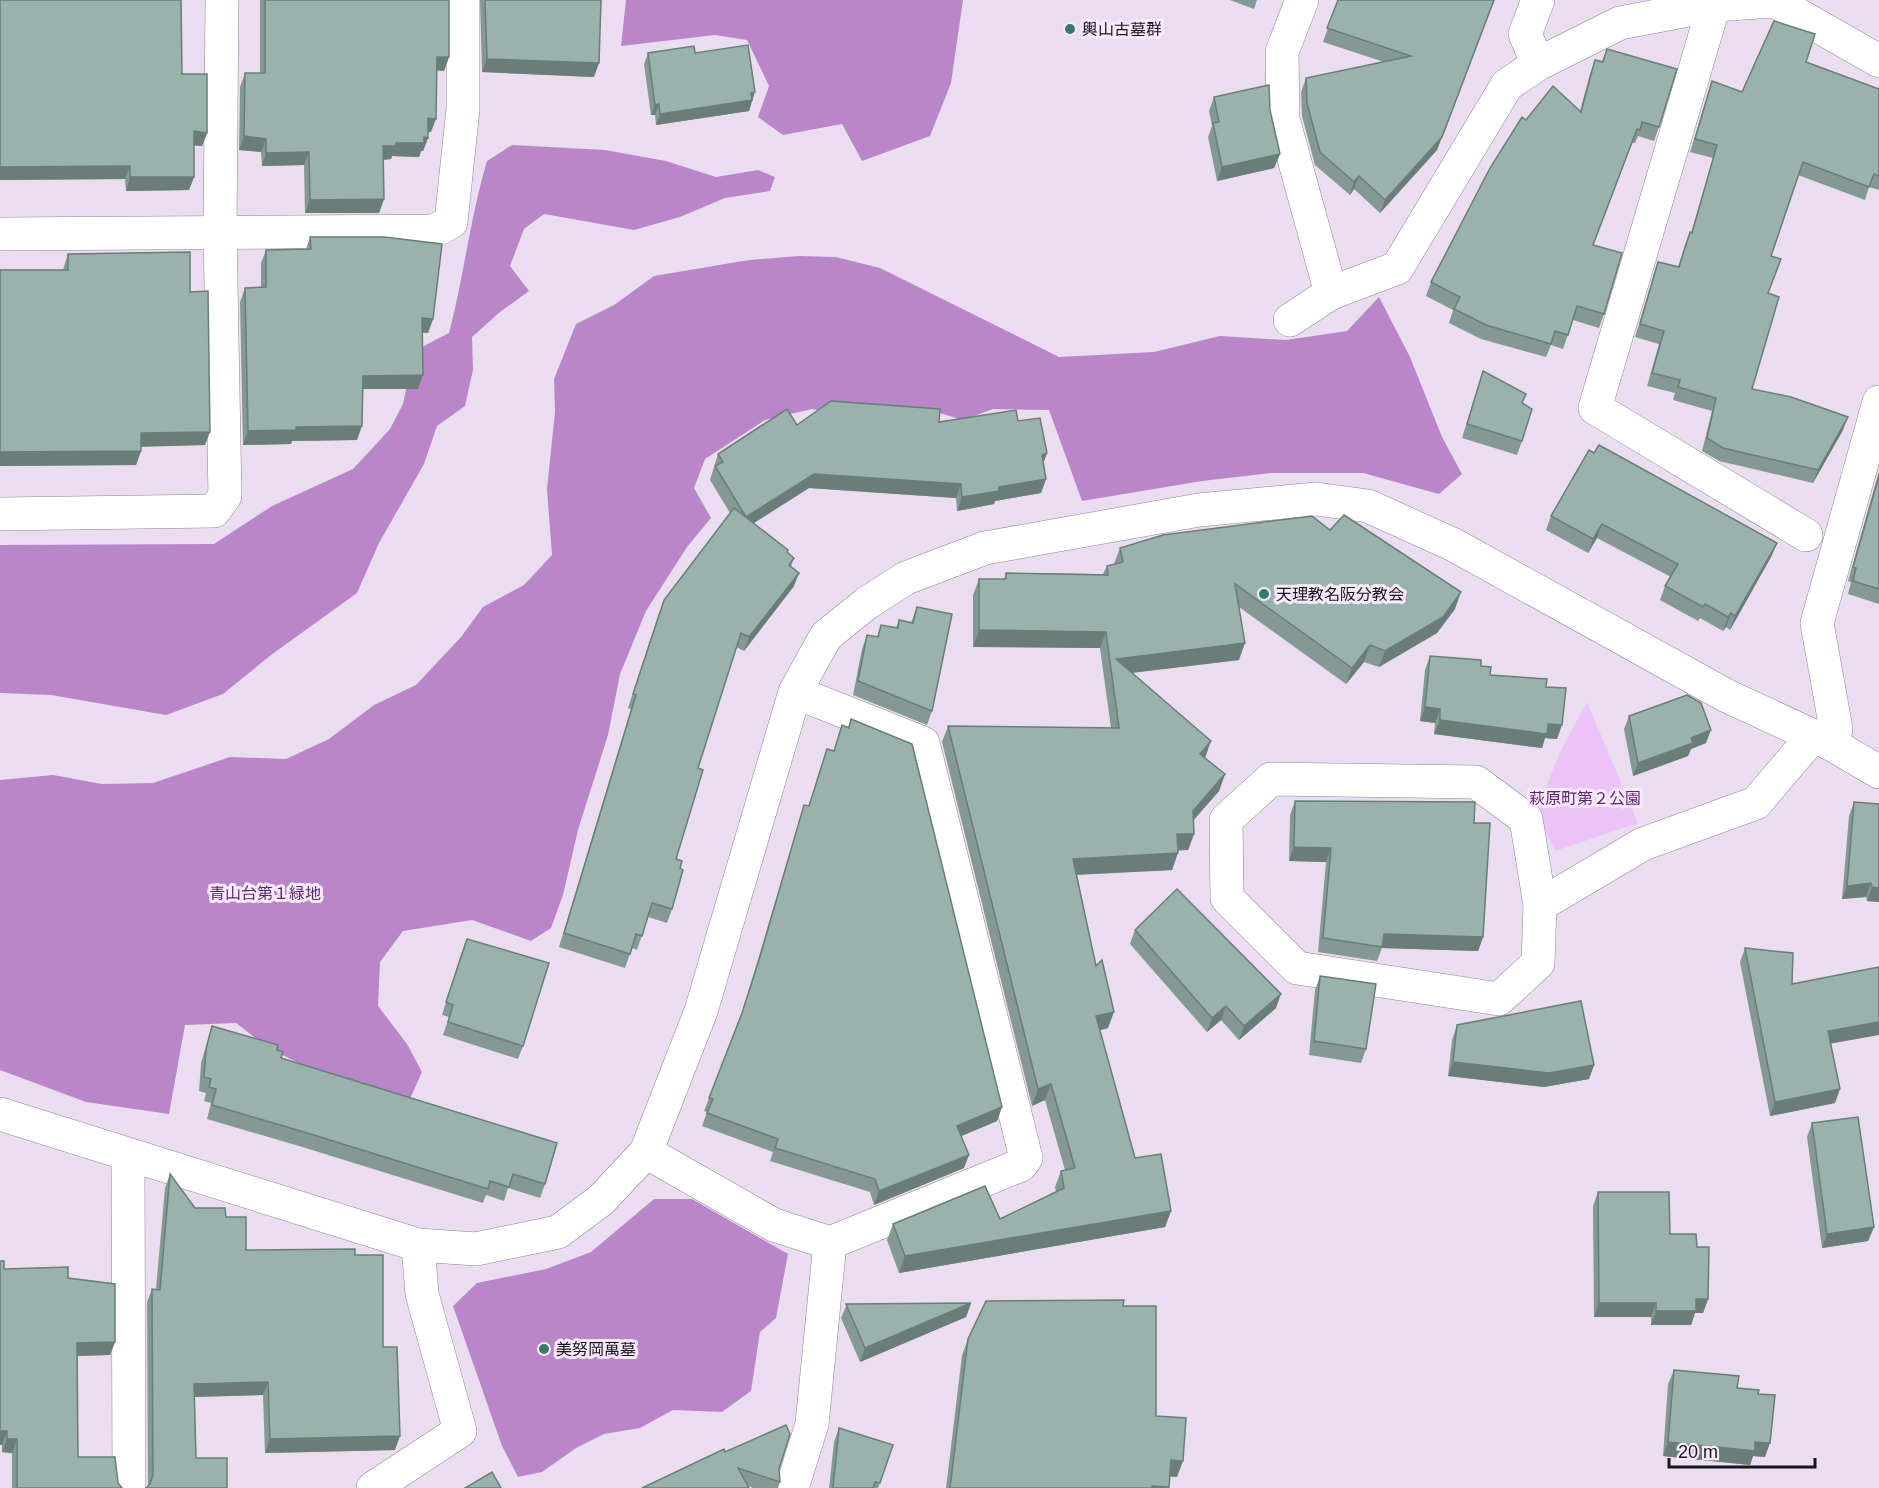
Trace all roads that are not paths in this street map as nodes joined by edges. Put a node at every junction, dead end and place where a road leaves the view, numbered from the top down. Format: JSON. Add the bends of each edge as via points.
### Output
{"nodes":[{"id":1,"x":222,"y":0,"type":"edge"},
{"id":2,"x":463,"y":0,"type":"edge"},
{"id":3,"x":1302,"y":0,"type":"edge"},
{"id":4,"x":1538,"y":0,"type":"edge"},
{"id":5,"x":1774,"y":1,"type":"edge"},
{"id":6,"x":1713,"y":5,"type":"junction"},
{"id":7,"x":1879,"y":61,"type":"edge"},
{"id":8,"x":1538,"y":64,"type":"junction"},
{"id":9,"x":220,"y":231,"type":"junction"},
{"id":10,"x":0,"y":234,"type":"edge"},
{"id":11,"x":1331,"y":293,"type":"junction"},
{"id":12,"x":1290,"y":321,"type":"dead end"},
{"id":13,"x":1879,"y":402,"type":"edge"},
{"id":14,"x":0,"y":514,"type":"edge"},
{"id":15,"x":1806,"y":535,"type":"dead end"},
{"id":16,"x":795,"y":692,"type":"junction"},
{"id":17,"x":1823,"y":741,"type":"junction"},
{"id":18,"x":1879,"y":772,"type":"edge"},
{"id":19,"x":1540,"y":905,"type":"junction"},
{"id":20,"x":0,"y":1114,"type":"edge"},
{"id":21,"x":646,"y":1152,"type":"junction"},
{"id":22,"x":128,"y":1156,"type":"junction"},
{"id":23,"x":830,"y":1243,"type":"junction"},
{"id":24,"x":418,"y":1245,"type":"junction"},
{"id":25,"x":129,"y":1488,"type":"edge"},
{"id":26,"x":373,"y":1488,"type":"edge"},
{"id":27,"x":792,"y":1488,"type":"edge"}],
"edges":[{"from":1,"to":9,"type":"street"},
{"from":2,"to":9,"type":"street","via":[[463,109],[451,222],[435,231]]},
{"from":3,"to":11,"type":"street","via":[[1282,52],[1282,119]]},
{"from":4,"to":8,"type":"street","via":[[1526,34]]},
{"from":5,"to":6,"type":"street"},
{"from":5,"to":7,"type":"street"},
{"from":6,"to":8,"type":"street","via":[[1620,23]]},
{"from":6,"to":15,"type":"street","via":[[1595,408]]},
{"from":8,"to":11,"type":"street","via":[[1507,85],[1397,268]]},
{"from":9,"to":10,"type":"street"},
{"from":9,"to":14,"type":"street","via":[[225,496],[214,511]]},
{"from":11,"to":12,"type":"street"},
{"from":13,"to":17,"type":"street","via":[[1817,623],[1836,729]]},
{"from":16,"to":17,"type":"street","via":[[826,636],[906,578],[966,555],[996,546],[1198,510],[1316,499],[1368,506],[1454,544],[1727,696]]},
{"from":16,"to":21,"type":"street","via":[[701,1011]]},
{"from":16,"to":23,"type":"street","via":[[923,743],[1026,1158],[1021,1165]]},
{"from":17,"to":18,"type":"street"},
{"from":17,"to":19,"type":"street","via":[[1756,804],[1643,844]]},
{"from":19,"to":19,"type":"street","via":[[1538,963],[1499,999],[1297,968],[1227,898],[1226,820],[1271,779],[1476,782],[1526,819]]},
{"from":20,"to":22,"type":"street"},
{"from":21,"to":23,"type":"street","via":[[774,1225]]},
{"from":21,"to":24,"type":"street","via":[[601,1200],[558,1232],[476,1249]]},
{"from":22,"to":24,"type":"street"},
{"from":22,"to":25,"type":"street"},
{"from":23,"to":27,"type":"street","via":[[812,1424]]},
{"from":24,"to":26,"type":"street","via":[[422,1294],[460,1431]]}]}
